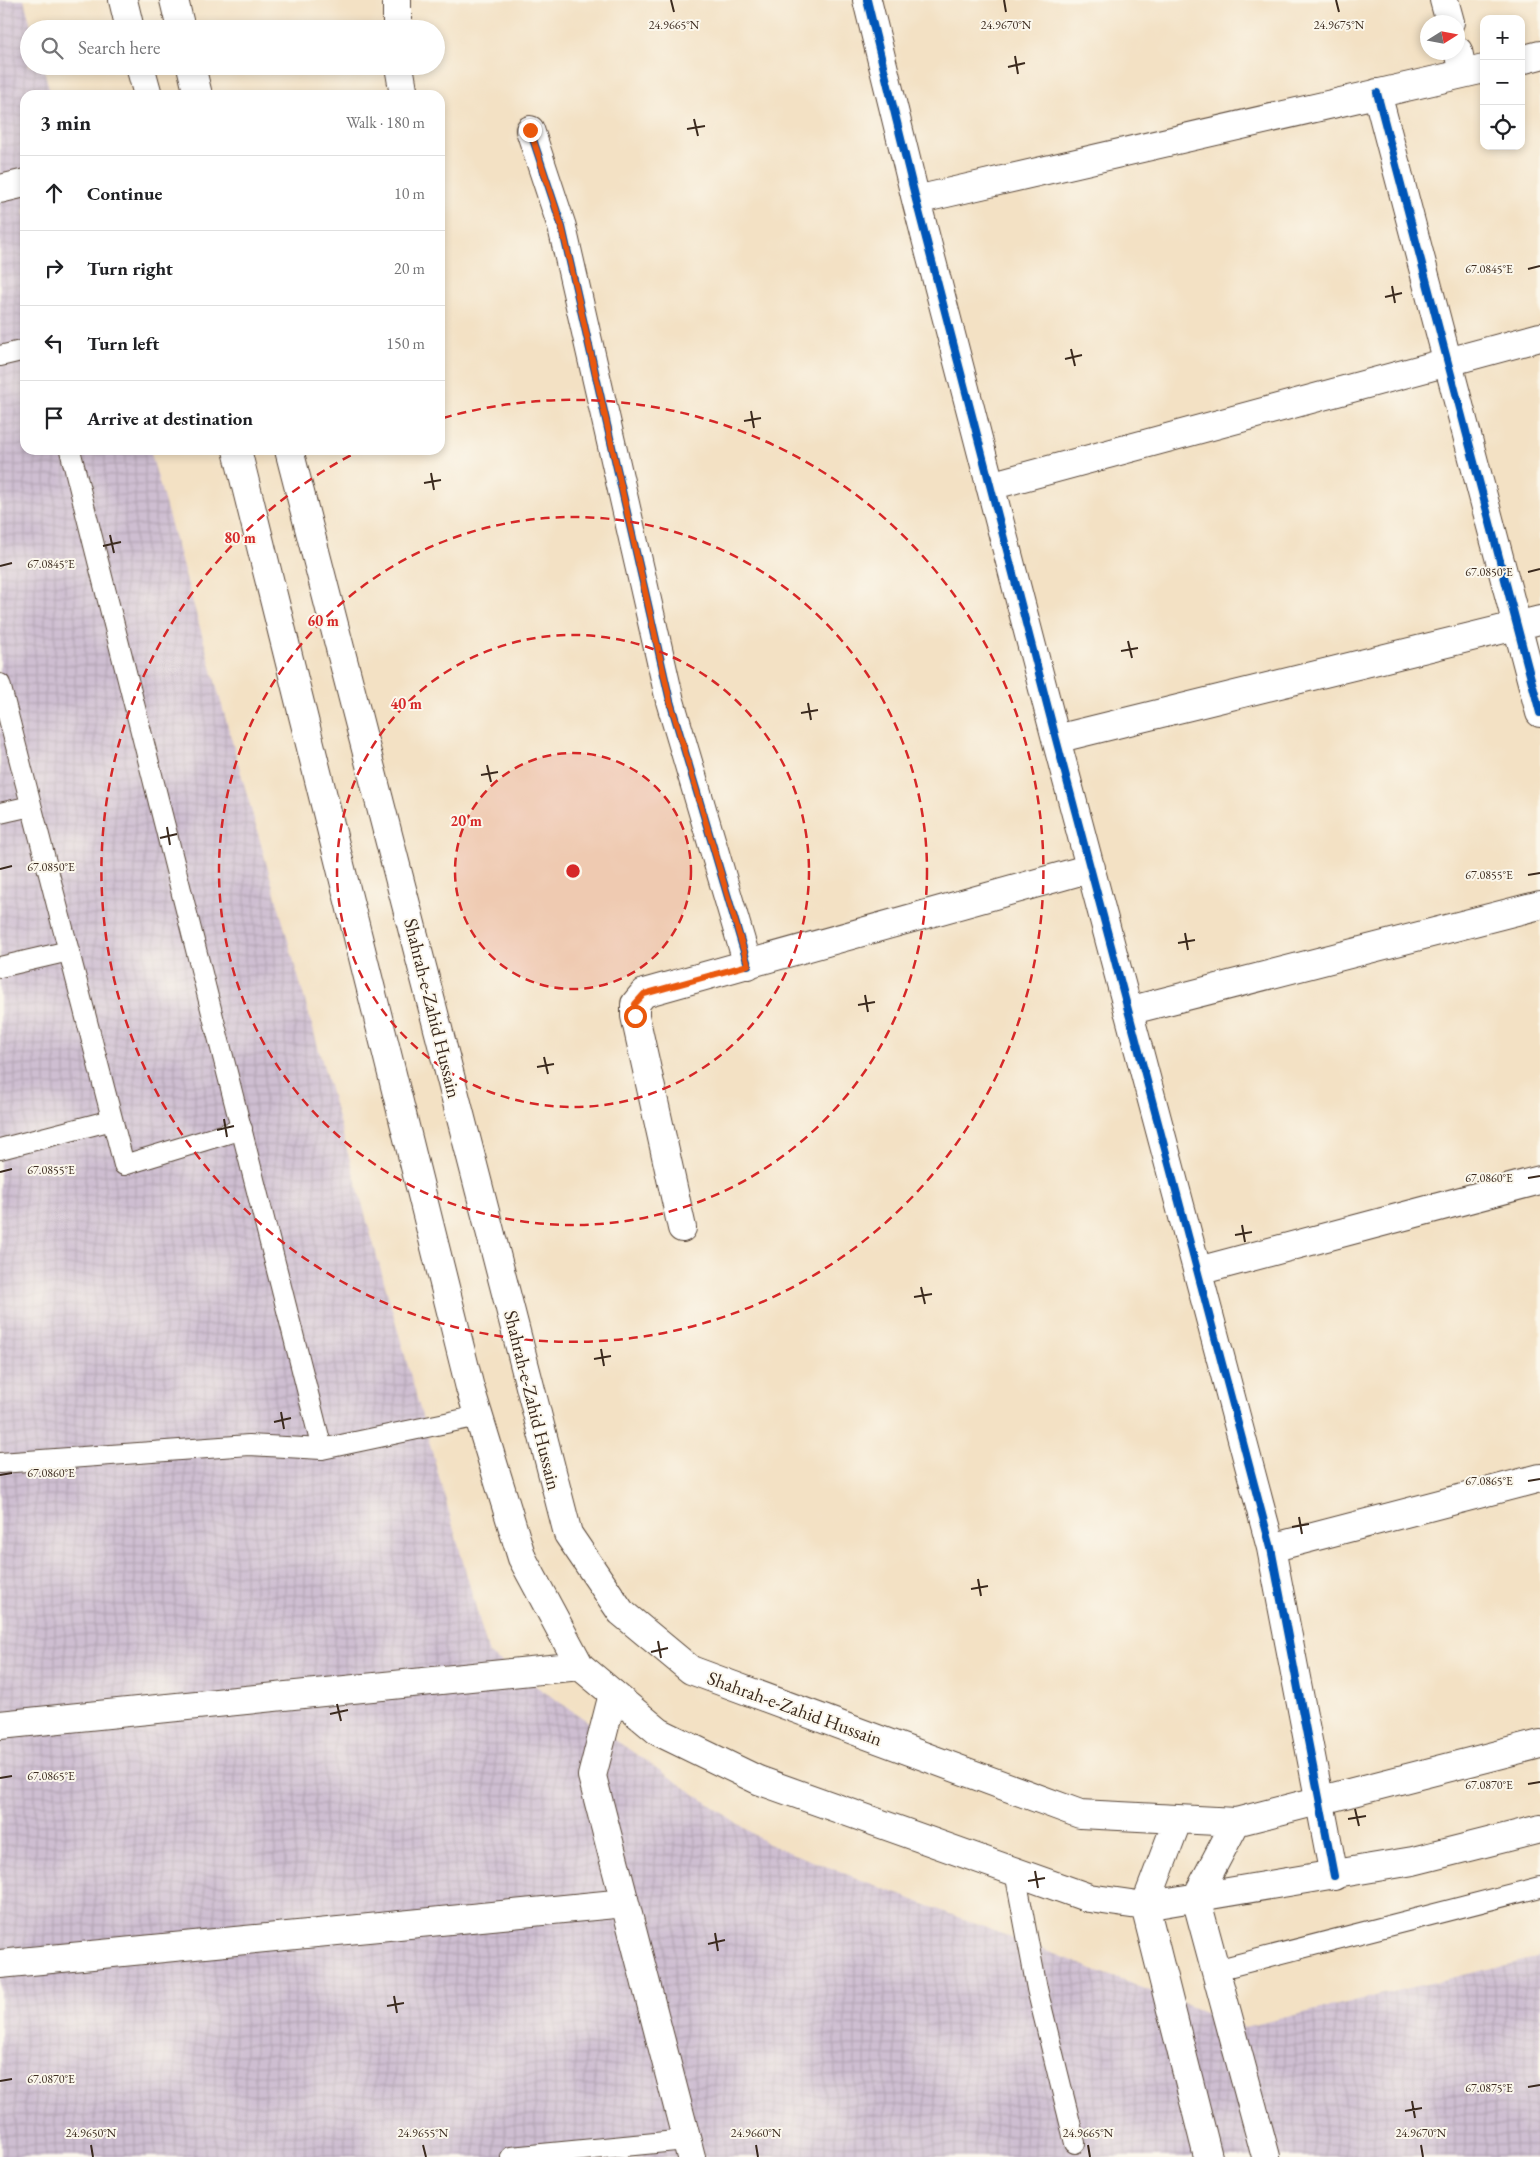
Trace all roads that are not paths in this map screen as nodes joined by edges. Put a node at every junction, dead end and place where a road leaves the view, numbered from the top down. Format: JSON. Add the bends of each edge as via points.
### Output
{"nodes":[{"id":1,"x":123,"y":0,"type":"edge"},
{"id":2,"x":174,"y":0,"type":"edge"},
{"id":3,"x":397,"y":0,"type":"edge"},
{"id":4,"x":867,"y":0,"type":"edge"},
{"id":5,"x":1444,"y":0,"type":"edge"},
{"id":6,"x":1448,"y":15,"type":"edge"},
{"id":7,"x":128,"y":20,"type":"edge"},
{"id":8,"x":179,"y":20,"type":"edge"},
{"id":9,"x":397,"y":20,"type":"edge"},
{"id":10,"x":1540,"y":56,"type":"edge"},
{"id":11,"x":1525,"y":59,"type":"edge"},
{"id":12,"x":1468,"y":64,"type":"edge"},
{"id":13,"x":142,"y":75,"type":"edge"},
{"id":14,"x":193,"y":75,"type":"edge"},
{"id":15,"x":401,"y":75,"type":"edge"},
{"id":16,"x":147,"y":90,"type":"edge"},
{"id":17,"x":197,"y":90,"type":"edge"},
{"id":18,"x":403,"y":90,"type":"edge"},
{"id":19,"x":1377,"y":93,"type":"junction"},
{"id":20,"x":530,"y":130,"type":"dead end"},
{"id":21,"x":20,"y":184,"type":"edge"},
{"id":22,"x":0,"y":189,"type":"edge"},
{"id":23,"x":916,"y":200,"type":"junction"},
{"id":24,"x":1540,"y":337,"type":"edge"},
{"id":25,"x":20,"y":351,"type":"edge"},
{"id":26,"x":0,"y":356,"type":"edge"},
{"id":27,"x":1448,"y":362,"type":"junction"},
{"id":28,"x":71,"y":455,"type":"edge"},
{"id":29,"x":238,"y":455,"type":"edge"},
{"id":30,"x":290,"y":455,"type":"edge"},
{"id":31,"x":990,"y":486,"type":"junction"},
{"id":32,"x":1528,"y":623,"type":"edge"},
{"id":33,"x":0,"y":684,"type":"edge"},
{"id":34,"x":1540,"y":713,"type":"edge"},
{"id":35,"x":1056,"y":739,"type":"junction"},
{"id":36,"x":31,"y":806,"type":"junction"},
{"id":37,"x":0,"y":813,"type":"edge"},
{"id":38,"x":1091,"y":868,"type":"junction"},
{"id":39,"x":1540,"y":905,"type":"edge"},
{"id":40,"x":69,"y":951,"type":"junction"},
{"id":41,"x":748,"y":965,"type":"junction"},
{"id":42,"x":0,"y":967,"type":"edge"},
{"id":43,"x":1128,"y":1011,"type":"junction"},
{"id":44,"x":112,"y":1120,"type":"junction"},
{"id":45,"x":242,"y":1129,"type":"junction"},
{"id":46,"x":0,"y":1149,"type":"edge"},
{"id":47,"x":1540,"y":1180,"type":"edge"},
{"id":48,"x":682,"y":1228,"type":"dead end"},
{"id":49,"x":1198,"y":1271,"type":"junction"},
{"id":50,"x":479,"y":1416,"type":"junction"},
{"id":51,"x":322,"y":1449,"type":"junction"},
{"id":52,"x":0,"y":1463,"type":"edge"},
{"id":53,"x":1540,"y":1478,"type":"edge"},
{"id":54,"x":1271,"y":1548,"type":"junction"},
{"id":55,"x":580,"y":1666,"type":"junction"},
{"id":56,"x":614,"y":1694,"type":"junction"},
{"id":57,"x":0,"y":1724,"type":"edge"},
{"id":58,"x":1540,"y":1744,"type":"edge"},
{"id":59,"x":1319,"y":1802,"type":"junction"},
{"id":60,"x":1178,"y":1819,"type":"junction"},
{"id":61,"x":1236,"y":1822,"type":"junction"},
{"id":62,"x":1540,"y":1829,"type":"edge"},
{"id":63,"x":1015,"y":1872,"type":"junction"},
{"id":64,"x":1334,"y":1876,"type":"junction"},
{"id":65,"x":1540,"y":1887,"type":"edge"},
{"id":66,"x":1196,"y":1898,"type":"junction"},
{"id":67,"x":625,"y":1903,"type":"junction"},
{"id":68,"x":1146,"y":1906,"type":"junction"},
{"id":69,"x":0,"y":1964,"type":"edge"},
{"id":70,"x":1216,"y":1970,"type":"junction"},
{"id":71,"x":1075,"y":2143,"type":"dead end"},
{"id":72,"x":688,"y":2148,"type":"edge"},
{"id":73,"x":511,"y":2157,"type":"edge"},
{"id":74,"x":1208,"y":2157,"type":"edge"},
{"id":75,"x":1266,"y":2157,"type":"edge"}],
"edges":[{"from":1,"to":7,"type":"street"},
{"from":2,"to":8,"type":"street"},
{"from":3,"to":9,"type":"street"},
{"from":4,"to":23,"type":"street"},
{"from":5,"to":6,"type":"street"},
{"from":10,"to":11,"type":"street"},
{"from":12,"to":19,"type":"street"},
{"from":13,"to":16,"type":"street"},
{"from":14,"to":17,"type":"street"},
{"from":15,"to":18,"type":"street"},
{"from":19,"to":23,"type":"street"},
{"from":19,"to":27,"type":"street"},
{"from":20,"to":41,"type":"street","via":[[562,227],[670,701]]},
{"from":21,"to":22,"type":"street"},
{"from":23,"to":31,"type":"street"},
{"from":24,"to":27,"type":"street"},
{"from":25,"to":26,"type":"lane"},
{"from":27,"to":31,"type":"street"},
{"from":27,"to":32,"type":"street"},
{"from":28,"to":45,"type":"lane"},
{"from":29,"to":50,"type":"street"},
{"from":30,"to":60,"type":"street","name":"Shahrah-e-Zahid Hussain","via":[[568,1534],[621,1612],[691,1670],[1080,1814]]},
{"from":31,"to":35,"type":"street"},
{"from":32,"to":34,"type":"street"},
{"from":32,"to":35,"type":"street"},
{"from":33,"to":36,"type":"lane"},
{"from":35,"to":38,"type":"street"},
{"from":36,"to":37,"type":"lane"},
{"from":36,"to":40,"type":"lane"},
{"from":38,"to":41,"type":"street"},
{"from":38,"to":43,"type":"street"},
{"from":39,"to":43,"type":"street"},
{"from":40,"to":42,"type":"lane"},
{"from":40,"to":44,"type":"lane"},
{"from":41,"to":48,"type":"street","via":[[644,994],[635,1004]]},
{"from":43,"to":49,"type":"street"},
{"from":44,"to":45,"type":"lane","via":[[124,1165]]},
{"from":44,"to":46,"type":"lane"},
{"from":45,"to":51,"type":"lane"},
{"from":47,"to":49,"type":"street"},
{"from":49,"to":54,"type":"street"},
{"from":50,"to":51,"type":"lane"},
{"from":50,"to":55,"type":"street","via":[[522,1558]]},
{"from":51,"to":52,"type":"lane","via":[[248,1445]]},
{"from":53,"to":54,"type":"street"},
{"from":54,"to":59,"type":"street"},
{"from":55,"to":56,"type":"street"},
{"from":55,"to":57,"type":"street"},
{"from":56,"to":63,"type":"street","via":[[659,1732],[758,1780]]},
{"from":56,"to":67,"type":"street","via":[[592,1776]]},
{"from":58,"to":59,"type":"street","name":"Shahrah-e-Zahid Hussain"},
{"from":59,"to":61,"type":"street","name":"Shahrah-e-Zahid Hussain"},
{"from":59,"to":64,"type":"street"},
{"from":60,"to":61,"type":"street","name":"Shahrah-e-Zahid Hussain"},
{"from":60,"to":68,"type":"street"},
{"from":61,"to":66,"type":"street"},
{"from":62,"to":64,"type":"street","via":[[1413,1861]]},
{"from":63,"to":68,"type":"street","via":[[1089,1898]]},
{"from":63,"to":71,"type":"lane","via":[[1037,1989]]},
{"from":64,"to":66,"type":"street"},
{"from":65,"to":70,"type":"lane"},
{"from":66,"to":68,"type":"street"},
{"from":66,"to":70,"type":"street"},
{"from":67,"to":69,"type":"street"},
{"from":67,"to":72,"type":"street"},
{"from":68,"to":74,"type":"street"},
{"from":70,"to":75,"type":"street"},
{"from":72,"to":73,"type":"lane"}]}
